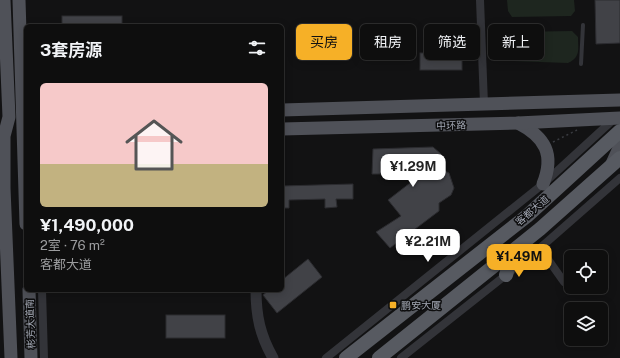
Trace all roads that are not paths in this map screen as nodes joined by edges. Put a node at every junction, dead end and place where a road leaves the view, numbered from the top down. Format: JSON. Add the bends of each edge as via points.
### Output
{"nodes":[{"id":1,"x":4,"y":0,"type":"edge"},
{"id":2,"x":19,"y":0,"type":"edge"},
{"id":3,"x":480,"y":0,"type":"edge"},
{"id":4,"x":583,"y":25,"type":"dead end"},
{"id":5,"x":581,"y":64,"type":"dead end"},
{"id":6,"x":6,"y":66,"type":"junction"},
{"id":7,"x":24,"y":75,"type":"edge"},
{"id":8,"x":0,"y":78,"type":"edge"},
{"id":9,"x":598,"y":100,"type":"junction"},
{"id":10,"x":620,"y":100,"type":"edge"},
{"id":11,"x":484,"y":104,"type":"junction"},
{"id":12,"x":284,"y":110,"type":"edge"},
{"id":13,"x":618,"y":116,"type":"edge"},
{"id":14,"x":24,"y":117,"type":"edge"},
{"id":15,"x":4,"y":118,"type":"edge"},
{"id":16,"x":518,"y":123,"type":"junction"},
{"id":17,"x":284,"y":129,"type":"edge"},
{"id":18,"x":620,"y":131,"type":"edge"},
{"id":19,"x":2,"y":136,"type":"edge"},
{"id":20,"x":24,"y":136,"type":"edge"},
{"id":21,"x":620,"y":146,"type":"edge"},
{"id":22,"x":616,"y":162,"type":"edge"},
{"id":23,"x":620,"y":178,"type":"edge"},
{"id":24,"x":2,"y":184,"type":"edge"},
{"id":25,"x":549,"y":188,"type":"junction"},
{"id":26,"x":568,"y":205,"type":"junction"},
{"id":27,"x":540,"y":248,"type":"junction"},
{"id":28,"x":513,"y":251,"type":"junction"},
{"id":29,"x":506,"y":275,"type":"junction"},
{"id":30,"x":564,"y":282,"type":"dead end"},
{"id":31,"x":29,"y":292,"type":"edge"},
{"id":32,"x":42,"y":292,"type":"edge"},
{"id":33,"x":250,"y":292,"type":"edge"},
{"id":34,"x":256,"y":292,"type":"edge"},
{"id":35,"x":5,"y":319,"type":"edge"},
{"id":36,"x":381,"y":357,"type":"edge"},
{"id":37,"x":11,"y":358,"type":"edge"},
{"id":38,"x":31,"y":358,"type":"edge"},
{"id":39,"x":44,"y":358,"type":"edge"},
{"id":40,"x":266,"y":358,"type":"edge"},
{"id":41,"x":273,"y":358,"type":"edge"},
{"id":42,"x":326,"y":358,"type":"edge"},
{"id":43,"x":346,"y":358,"type":"edge"},
{"id":44,"x":401,"y":358,"type":"edge"}],
"edges":[{"from":1,"to":6,"type":"main road","name":"彬芳大道南"},
{"from":2,"to":7,"type":"main road"},
{"from":3,"to":11,"type":"street"},
{"from":4,"to":5,"type":"lane"},
{"from":6,"to":8,"type":"main road"},
{"from":6,"to":15,"type":"main road","name":"彬芳大道南"},
{"from":7,"to":14,"type":"main road"},
{"from":9,"to":10,"type":"main road","name":"中环路"},
{"from":9,"to":11,"type":"main road","name":"中环路"},
{"from":9,"to":13,"type":"main road"},
{"from":11,"to":12,"type":"main road","name":"中环路"},
{"from":13,"to":16,"type":"main road","name":"中环路"},
{"from":13,"to":18,"type":"main road"},
{"from":13,"to":25,"type":"street"},
{"from":14,"to":15,"type":"main road"},
{"from":14,"to":20,"type":"main road"},
{"from":15,"to":19,"type":"main road","name":"彬芳大道南"},
{"from":16,"to":17,"type":"main road","name":"中环路"},
{"from":16,"to":25,"type":"main road","via":[[530,129],[544,144],[549,165]]},
{"from":18,"to":25,"type":"highway","name":"客都大道"},
{"from":19,"to":20,"type":"main road"},
{"from":19,"to":24,"type":"main road","name":"彬芳大道南"},
{"from":21,"to":22,"type":"main road"},
{"from":22,"to":26,"type":"highway","name":"客都大道"},
{"from":23,"to":27,"type":"street"},
{"from":24,"to":35,"type":"main road","name":"彬芳大道南"},
{"from":25,"to":26,"type":"highway"},
{"from":25,"to":42,"type":"street"},
{"from":25,"to":43,"type":"highway","name":"客都大道","via":[[527,216]]},
{"from":26,"to":28,"type":"highway","name":"客都大道"},
{"from":27,"to":29,"type":"street"},
{"from":27,"to":30,"type":"street"},
{"from":28,"to":29,"type":"highway"},
{"from":28,"to":36,"type":"highway","name":"客都大道"},
{"from":29,"to":44,"type":"street"},
{"from":31,"to":38,"type":"main road","name":"彬芳大道南"},
{"from":32,"to":39,"type":"street"},
{"from":33,"to":40,"type":"street","via":[[254,328]]},
{"from":34,"to":41,"type":"street","via":[[256,312],[265,344]]},
{"from":35,"to":37,"type":"main road","name":"彬芳大道南"}]}
